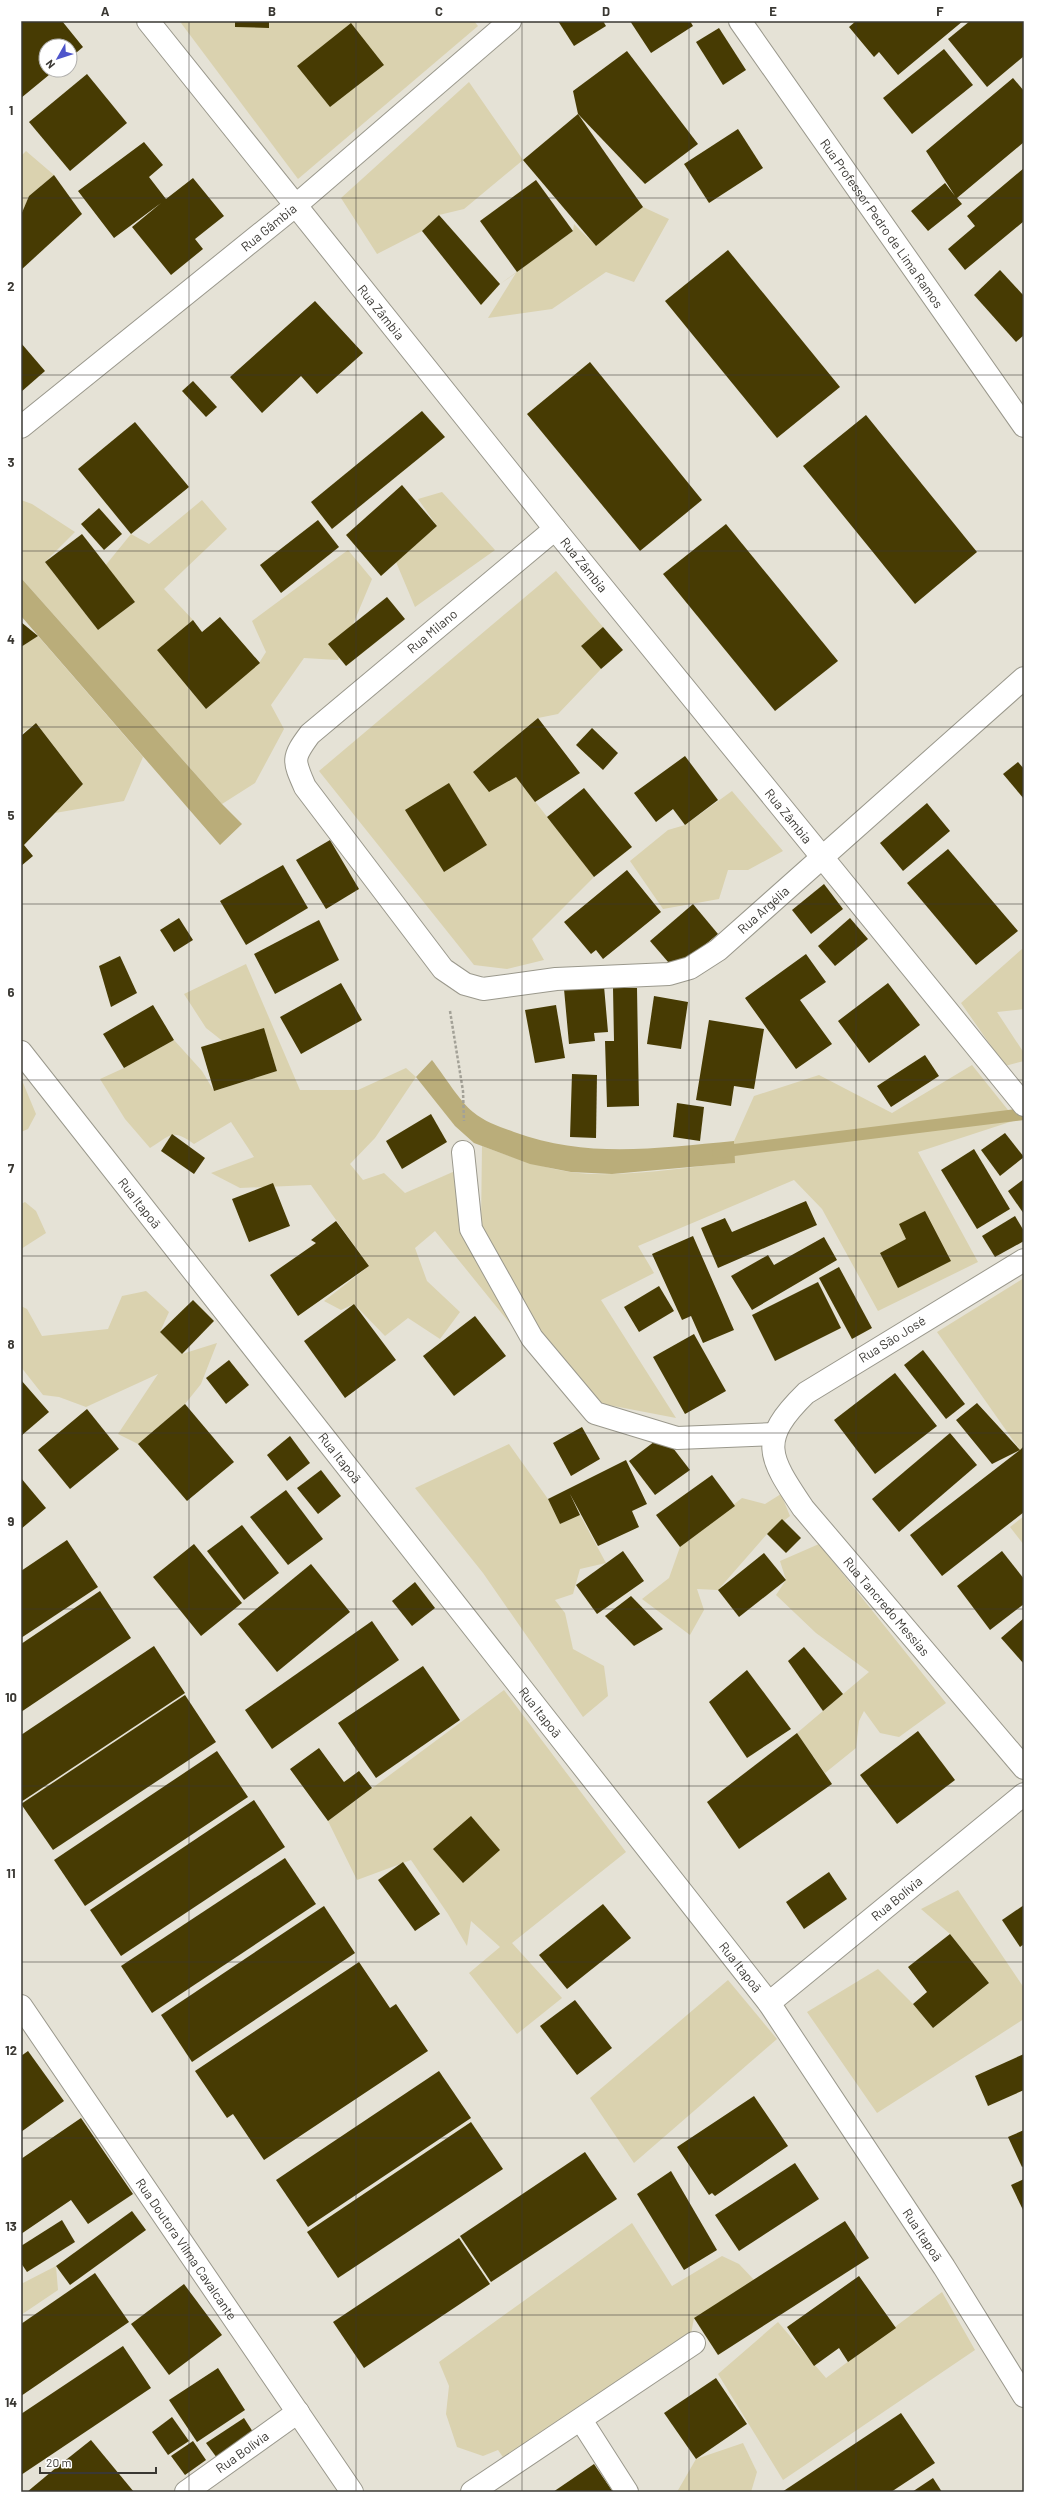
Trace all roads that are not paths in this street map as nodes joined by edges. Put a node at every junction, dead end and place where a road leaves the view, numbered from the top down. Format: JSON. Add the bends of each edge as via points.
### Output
{"nodes":[{"id":1,"x":148,"y":21,"type":"edge"},
{"id":2,"x":510,"y":21,"type":"edge"},
{"id":3,"x":740,"y":21,"type":"edge"},
{"id":4,"x":295,"y":206,"type":"junction"},
{"id":5,"x":1024,"y":426,"type":"edge"},
{"id":6,"x":21,"y":428,"type":"edge"},
{"id":7,"x":555,"y":529,"type":"junction"},
{"id":8,"x":1024,"y":678,"type":"edge"},
{"id":9,"x":823,"y":858,"type":"junction"},
{"id":10,"x":443,"y":969,"type":"joint"},
{"id":11,"x":21,"y":1052,"type":"edge"},
{"id":12,"x":1024,"y":1105,"type":"edge"},
{"id":13,"x":463,"y":1152,"type":"dead end"},
{"id":14,"x":1024,"y":1260,"type":"edge"},
{"id":15,"x":774,"y":1434,"type":"junction"},
{"id":16,"x":1024,"y":1768,"type":"edge"},
{"id":17,"x":1024,"y":1794,"type":"edge"},
{"id":18,"x":769,"y":2003,"type":"junction"},
{"id":19,"x":21,"y":2006,"type":"edge"},
{"id":20,"x":694,"y":2343,"type":"dead end"},
{"id":21,"x":1024,"y":2396,"type":"edge"},
{"id":22,"x":298,"y":2412,"type":"junction"},
{"id":23,"x":581,"y":2420,"type":"junction"},
{"id":24,"x":186,"y":2492,"type":"edge"},
{"id":25,"x":352,"y":2492,"type":"edge"},
{"id":26,"x":472,"y":2492,"type":"edge"},
{"id":27,"x":627,"y":2492,"type":"edge"}],
"edges":[{"from":1,"to":4,"type":"street","name":"Rua Zâmbia"},
{"from":2,"to":4,"type":"street","name":"Rua Gâmbia"},
{"from":3,"to":5,"type":"street","name":"Rua Professor Pedro de Lima Ramos"},
{"from":4,"to":6,"type":"street","name":"Rua Gâmbia"},
{"from":4,"to":7,"type":"street","name":"Rua Zâmbia"},
{"from":7,"to":9,"type":"street","name":"Rua Zâmbia"},
{"from":7,"to":10,"type":"street","name":"Rua Milano","via":[[310,734],[297,751],[295,766],[305,788]]},
{"from":8,"to":9,"type":"street","name":"Rua Argélia"},
{"from":9,"to":10,"type":"street","name":"Rua Argélia","via":[[718,950],[690,968],[670,974],[556,979],[483,989],[465,984]]},
{"from":9,"to":12,"type":"street","name":"Rua Zâmbia"},
{"from":11,"to":18,"type":"street","name":"Rua Itapoã"},
{"from":13,"to":15,"type":"street","via":[[471,1229],[532,1338],[595,1413],[677,1438]]},
{"from":14,"to":15,"type":"street","name":"Rua São José","via":[[806,1393],[786,1413]]},
{"from":15,"to":16,"type":"street","name":"Rua Tancredo Messias","via":[[773,1455],[785,1482],[803,1508]]},
{"from":17,"to":18,"type":"street","name":"Rua Bolívia"},
{"from":18,"to":21,"type":"street","name":"Rua Itapoã","via":[[940,2261]]},
{"from":19,"to":22,"type":"street","name":"Rua Doutora Vilma Cavalcante"},
{"from":20,"to":23,"type":"street"},
{"from":22,"to":24,"type":"street","name":"Rua Bolívia"},
{"from":22,"to":25,"type":"street","name":"Rua Doutora Vilma Cavalcante"},
{"from":23,"to":26,"type":"street"},
{"from":23,"to":27,"type":"street"}]}
